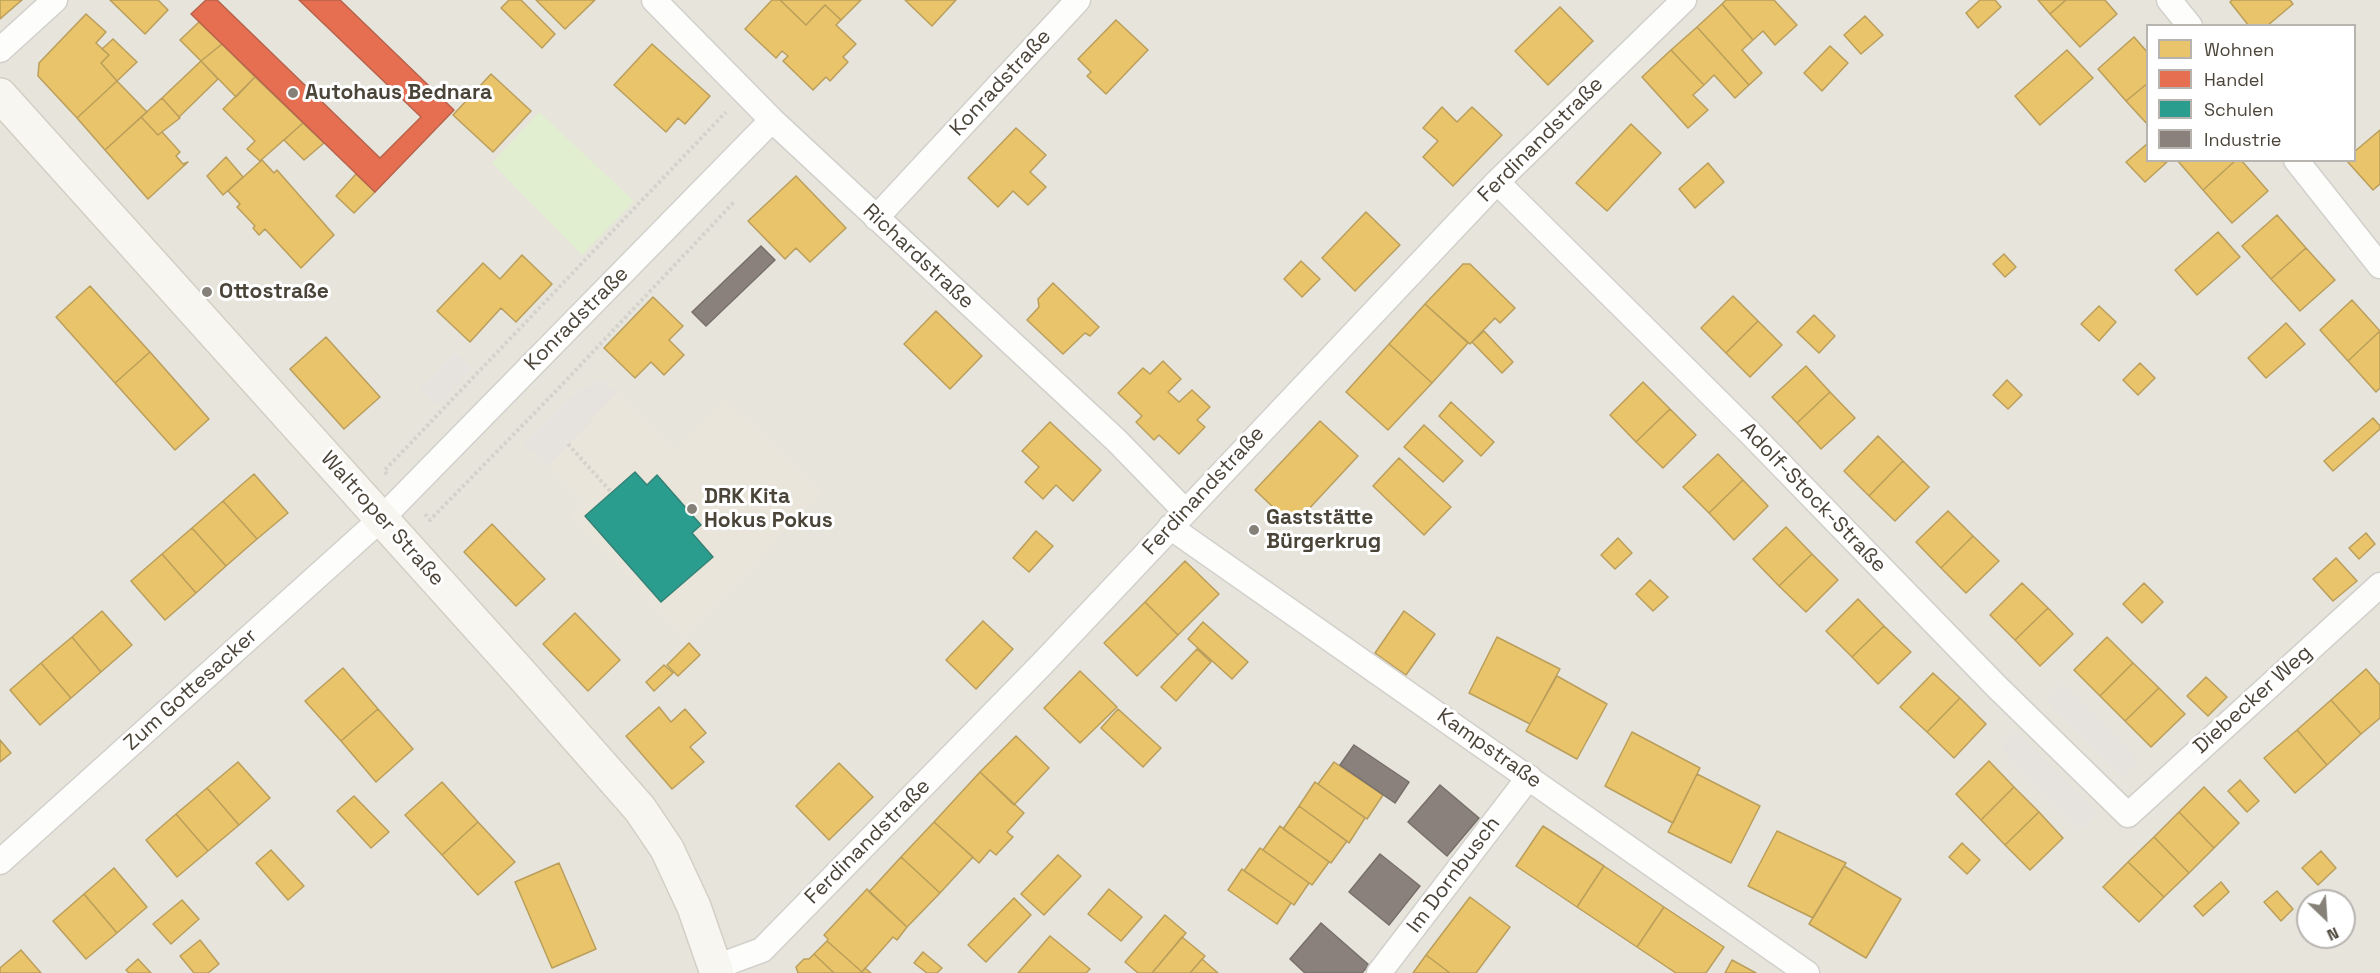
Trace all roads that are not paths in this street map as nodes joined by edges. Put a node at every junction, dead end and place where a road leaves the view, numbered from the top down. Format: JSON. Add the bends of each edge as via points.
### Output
{"nodes":[{"id":1,"x":54,"y":0,"type":"edge"},
{"id":2,"x":1078,"y":0,"type":"edge"},
{"id":3,"x":1684,"y":0,"type":"edge"},
{"id":4,"x":2169,"y":0,"type":"edge"},
{"id":5,"x":670,"y":5,"type":"edge"},
{"id":6,"x":2188,"y":24,"type":"edge"},
{"id":7,"x":0,"y":50,"type":"edge"},
{"id":8,"x":0,"y":94,"type":"edge"},
{"id":9,"x":772,"y":120,"type":"junction"},
{"id":10,"x":2298,"y":162,"type":"edge"},
{"id":11,"x":1497,"y":182,"type":"junction"},
{"id":12,"x":876,"y":218,"type":"junction"},
{"id":13,"x":2380,"y":266,"type":"edge"},
{"id":14,"x":382,"y":518,"type":"junction"},
{"id":15,"x":1177,"y":519,"type":"junction"},
{"id":16,"x":2380,"y":585,"type":"edge"},
{"id":17,"x":1529,"y":777,"type":"junction"},
{"id":18,"x":2128,"y":815,"type":"joint"},
{"id":19,"x":0,"y":862,"type":"edge"},
{"id":20,"x":717,"y":970,"type":"edge"},
{"id":21,"x":1379,"y":973,"type":"edge"},
{"id":22,"x":1807,"y":973,"type":"edge"}],
"edges":[{"from":1,"to":7,"type":"street"},
{"from":2,"to":12,"type":"street","name":"Konradstraße"},
{"from":3,"to":11,"type":"street","name":"Ferdinandstraße"},
{"from":4,"to":6,"type":"street"},
{"from":5,"to":9,"type":"street","name":"Richardstraße"},
{"from":8,"to":14,"type":"main road","name":"Waltroper Straße"},
{"from":9,"to":12,"type":"street","name":"Richardstraße"},
{"from":9,"to":14,"type":"street","name":"Konradstraße"},
{"from":10,"to":13,"type":"street"},
{"from":11,"to":15,"type":"street","name":"Ferdinandstraße"},
{"from":11,"to":18,"type":"street","name":"Adolf-Stock-Straße"},
{"from":12,"to":15,"type":"street","name":"Richardstraße","via":[[1117,441]]},
{"from":14,"to":19,"type":"street","name":"Zum Gottesacker"},
{"from":14,"to":20,"type":"main road","name":"Waltroper Straße","via":[[640,809],[667,849]]},
{"from":15,"to":17,"type":"street","name":"Kampstraße"},
{"from":15,"to":20,"type":"street","name":"Ferdinandstraße","via":[[762,950]]},
{"from":16,"to":18,"type":"street","name":"Diebecker Weg"},
{"from":17,"to":21,"type":"street","name":"Im Dornbusch"},
{"from":17,"to":22,"type":"street","name":"Kampstraße"}]}
